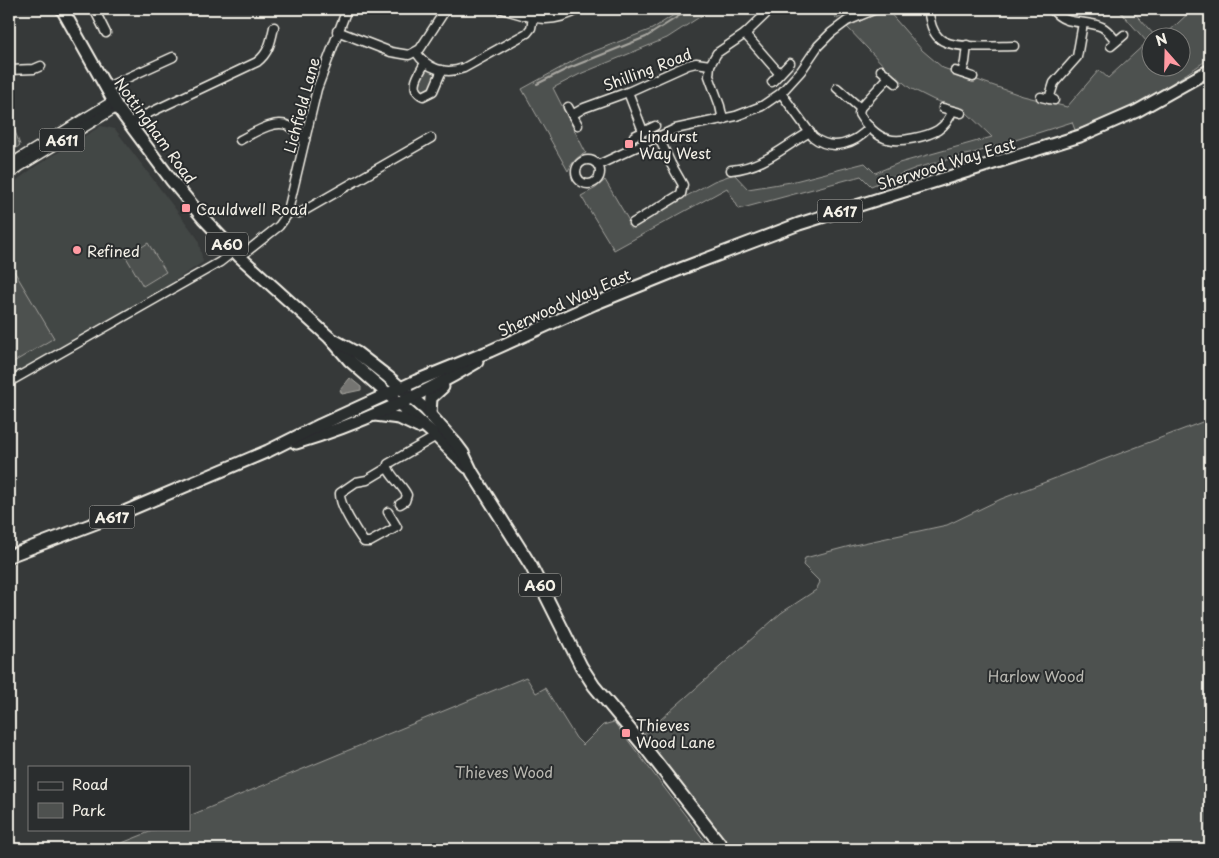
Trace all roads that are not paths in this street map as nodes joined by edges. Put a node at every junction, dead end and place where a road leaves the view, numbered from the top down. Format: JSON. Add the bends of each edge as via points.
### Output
{"nodes":[{"id":1,"x":62,"y":9,"type":"edge"},
{"id":2,"x":94,"y":9,"type":"edge"},
{"id":3,"x":346,"y":9,"type":"edge"},
{"id":4,"x":446,"y":9,"type":"edge"},
{"id":5,"x":502,"y":9,"type":"edge"},
{"id":6,"x":580,"y":9,"type":"edge"},
{"id":7,"x":771,"y":9,"type":"edge"},
{"id":8,"x":876,"y":9,"type":"edge"},
{"id":9,"x":928,"y":9,"type":"edge"},
{"id":10,"x":1052,"y":9,"type":"edge"},
{"id":11,"x":520,"y":11,"type":"edge"},
{"id":12,"x":533,"y":18,"type":"junction"},
{"id":13,"x":1083,"y":24,"type":"junction"},
{"id":14,"x":274,"y":27,"type":"dead end"},
{"id":15,"x":337,"y":31,"type":"junction"},
{"id":16,"x":106,"y":33,"type":"dead end"},
{"id":17,"x":745,"y":34,"type":"junction"},
{"id":18,"x":1124,"y":35,"type":"dead end"},
{"id":19,"x":967,"y":45,"type":"junction"},
{"id":20,"x":1014,"y":46,"type":"dead end"},
{"id":21,"x":416,"y":52,"type":"junction"},
{"id":22,"x":173,"y":57,"type":"dead end"},
{"id":23,"x":790,"y":62,"type":"dead end"},
{"id":24,"x":425,"y":63,"type":"junction"},
{"id":25,"x":710,"y":65,"type":"junction"},
{"id":26,"x":41,"y":66,"type":"dead end"},
{"id":27,"x":9,"y":70,"type":"edge"},
{"id":28,"x":442,"y":70,"type":"junction"},
{"id":29,"x":882,"y":70,"type":"dead end"},
{"id":30,"x":1210,"y":70,"type":"edge"},
{"id":31,"x":779,"y":73,"type":"junction"},
{"id":32,"x":972,"y":77,"type":"dead end"},
{"id":33,"x":889,"y":78,"type":"junction"},
{"id":34,"x":772,"y":82,"type":"dead end"},
{"id":35,"x":896,"y":83,"type":"dead end"},
{"id":36,"x":106,"y":88,"type":"junction"},
{"id":37,"x":837,"y":88,"type":"dead end"},
{"id":38,"x":628,"y":92,"type":"junction"},
{"id":39,"x":780,"y":93,"type":"junction"},
{"id":40,"x":843,"y":95,"type":"junction"},
{"id":41,"x":1048,"y":99,"type":"dead end"},
{"id":42,"x":837,"y":102,"type":"dead end"},
{"id":43,"x":115,"y":104,"type":"junction"},
{"id":44,"x":568,"y":106,"type":"dead end"},
{"id":45,"x":860,"y":108,"type":"junction"},
{"id":46,"x":943,"y":108,"type":"dead end"},
{"id":47,"x":952,"y":111,"type":"junction"},
{"id":48,"x":961,"y":113,"type":"dead end"},
{"id":49,"x":572,"y":115,"type":"junction"},
{"id":50,"x":722,"y":120,"type":"junction"},
{"id":51,"x":128,"y":123,"type":"junction"},
{"id":52,"x":578,"y":125,"type":"dead end"},
{"id":53,"x":655,"y":126,"type":"dead end"},
{"id":54,"x":870,"y":127,"type":"junction"},
{"id":55,"x":643,"y":132,"type":"junction"},
{"id":56,"x":810,"y":132,"type":"junction"},
{"id":57,"x":634,"y":136,"type":"dead end"},
{"id":58,"x":658,"y":136,"type":"junction"},
{"id":59,"x":431,"y":138,"type":"dead end"},
{"id":60,"x":240,"y":140,"type":"dead end"},
{"id":61,"x":305,"y":140,"type":"junction"},
{"id":62,"x":598,"y":165,"type":"dead end"},
{"id":63,"x":9,"y":168,"type":"edge"},
{"id":64,"x":731,"y":170,"type":"dead end"},
{"id":65,"x":9,"y":175,"type":"edge"},
{"id":66,"x":288,"y":210,"type":"junction"},
{"id":67,"x":633,"y":223,"type":"dead end"},
{"id":68,"x":237,"y":254,"type":"junction"},
{"id":69,"x":330,"y":338,"type":"junction"},
{"id":70,"x":490,"y":351,"type":"junction"},
{"id":71,"x":460,"y":372,"type":"junction"},
{"id":72,"x":9,"y":382,"type":"edge"},
{"id":73,"x":400,"y":396,"type":"junction"},
{"id":74,"x":375,"y":414,"type":"junction"},
{"id":75,"x":430,"y":414,"type":"junction"},
{"id":76,"x":441,"y":433,"type":"junction"},
{"id":77,"x":268,"y":452,"type":"junction"},
{"id":78,"x":387,"y":468,"type":"junction"},
{"id":79,"x":400,"y":504,"type":"dead end"},
{"id":80,"x":388,"y":512,"type":"dead end"},
{"id":81,"x":9,"y":556,"type":"edge"},
{"id":82,"x":724,"y":849,"type":"edge"}],
"edges":[{"from":1,"to":36,"type":"highway","name":"Nottingham Road","number":"A60"},
{"from":2,"to":16,"type":"street"},
{"from":3,"to":15,"type":"street","name":"Lichfield Lane"},
{"from":4,"to":21,"type":"street"},
{"from":5,"to":11,"type":"street"},
{"from":6,"to":12,"type":"street","via":[[543,20]]},
{"from":7,"to":17,"type":"street","name":"Shilling Road"},
{"from":8,"to":39,"type":"street","via":[[847,21],[826,37]]},
{"from":9,"to":19,"type":"street","via":[[932,28],[939,38],[949,44]]},
{"from":10,"to":13,"type":"street","via":[[1059,17]]},
{"from":11,"to":12,"type":"street"},
{"from":12,"to":28,"type":"street","via":[[527,33],[514,41],[464,68],[453,72]]},
{"from":13,"to":18,"type":"street","via":[[1104,28],[1114,44]]},
{"from":13,"to":41,"type":"street","via":[[1077,57],[1054,83]]},
{"from":14,"to":51,"type":"street","via":[[268,49],[257,62]]},
{"from":15,"to":21,"type":"street","via":[[400,54]]},
{"from":15,"to":61,"type":"street","name":"Lichfield Lane","via":[[317,89]]},
{"from":17,"to":25,"type":"street","name":"Shilling Road","via":[[717,54]]},
{"from":17,"to":31,"type":"street"},
{"from":19,"to":20,"type":"street"},
{"from":19,"to":32,"type":"street","via":[[965,62],[958,72]]},
{"from":21,"to":24,"type":"street"},
{"from":22,"to":36,"type":"street"},
{"from":23,"to":31,"type":"street"},
{"from":24,"to":28,"type":"street"},
{"from":24,"to":28,"type":"street","via":[[414,83],[418,94],[423,96],[433,91]]},
{"from":25,"to":38,"type":"street","name":"Shilling Road","via":[[696,63]]},
{"from":25,"to":50,"type":"street","via":[[709,76]]},
{"from":26,"to":27,"type":"street"},
{"from":29,"to":33,"type":"street"},
{"from":30,"to":70,"type":"highway","name":"Sherwood Way East","number":"A617","via":[[1137,111],[1080,136],[790,228],[594,304]]},
{"from":31,"to":34,"type":"street"},
{"from":33,"to":35,"type":"street"},
{"from":33,"to":45,"type":"street"},
{"from":36,"to":43,"type":"highway","name":"Nottingham Road","number":"A60"},
{"from":37,"to":40,"type":"street"},
{"from":38,"to":49,"type":"street","name":"Shilling Road"},
{"from":38,"to":55,"type":"street"},
{"from":39,"to":50,"type":"street","via":[[762,106]]},
{"from":39,"to":56,"type":"street"},
{"from":40,"to":42,"type":"street"},
{"from":40,"to":45,"type":"street"},
{"from":43,"to":51,"type":"highway","name":"Nottingham Road","number":"A60"},
{"from":43,"to":63,"type":"main road","number":"A611","via":[[20,158]]},
{"from":43,"to":65,"type":"main road","number":"A611"},
{"from":44,"to":49,"type":"street"},
{"from":45,"to":54,"type":"street","via":[[859,114]]},
{"from":46,"to":47,"type":"street"},
{"from":47,"to":48,"type":"street"},
{"from":47,"to":54,"type":"street","via":[[938,130],[900,141],[885,138]]},
{"from":49,"to":52,"type":"street"},
{"from":50,"to":58,"type":"street","via":[[684,126]]},
{"from":51,"to":68,"type":"highway","name":"Nottingham Road","number":"A60","via":[[172,181]]},
{"from":53,"to":55,"type":"street"},
{"from":54,"to":56,"type":"street","via":[[855,141],[836,145],[820,142]]},
{"from":55,"to":57,"type":"street"},
{"from":56,"to":64,"type":"street","via":[[775,156],[741,172]]},
{"from":58,"to":62,"type":"street"},
{"from":58,"to":67,"type":"street","via":[[683,185],[681,194]]},
{"from":59,"to":66,"type":"street","via":[[302,212]]},
{"from":60,"to":61,"type":"street","via":[[280,124],[291,127]]},
{"from":61,"to":66,"type":"street","name":"Lichfield Lane"},
{"from":66,"to":68,"type":"street","via":[[279,226]]},
{"from":68,"to":69,"type":"highway","name":"Nottingham Road","number":"A60"},
{"from":68,"to":72,"type":"street"},
{"from":69,"to":73,"type":"highway","name":"Nottingham Road","number":"A60","via":[[349,360]]},
{"from":69,"to":73,"type":"highway","name":"Nottingham Road","number":"A60","via":[[357,353]]},
{"from":70,"to":71,"type":"highway","name":"Sherwood Way East","number":"A617"},
{"from":70,"to":73,"type":"highway","name":"Sherwood Way East","number":"A617"},
{"from":71,"to":73,"type":"highway","via":[[447,374]]},
{"from":71,"to":75,"type":"highway","via":[[431,398]]},
{"from":73,"to":74,"type":"highway","number":"A617"},
{"from":73,"to":75,"type":"highway","name":"Nottingham Road","number":"A60"},
{"from":73,"to":76,"type":"highway","name":"Nottingham Road","number":"A60"},
{"from":73,"to":77,"type":"highway","number":"A617","via":[[320,425]]},
{"from":74,"to":76,"type":"highway"},
{"from":74,"to":77,"type":"highway","number":"A617","via":[[338,430]]},
{"from":75,"to":76,"type":"highway","name":"Nottingham Road","number":"A60"},
{"from":76,"to":78,"type":"street","via":[[388,464]]},
{"from":76,"to":82,"type":"highway","name":"Nottingham Road","number":"A60","via":[[472,472],[531,566],[594,686]]},
{"from":77,"to":81,"type":"highway","number":"A617"},
{"from":78,"to":79,"type":"street","via":[[407,495]]},
{"from":78,"to":80,"type":"street","via":[[367,480],[356,482],[340,496],[364,542],[397,527]]}]}
